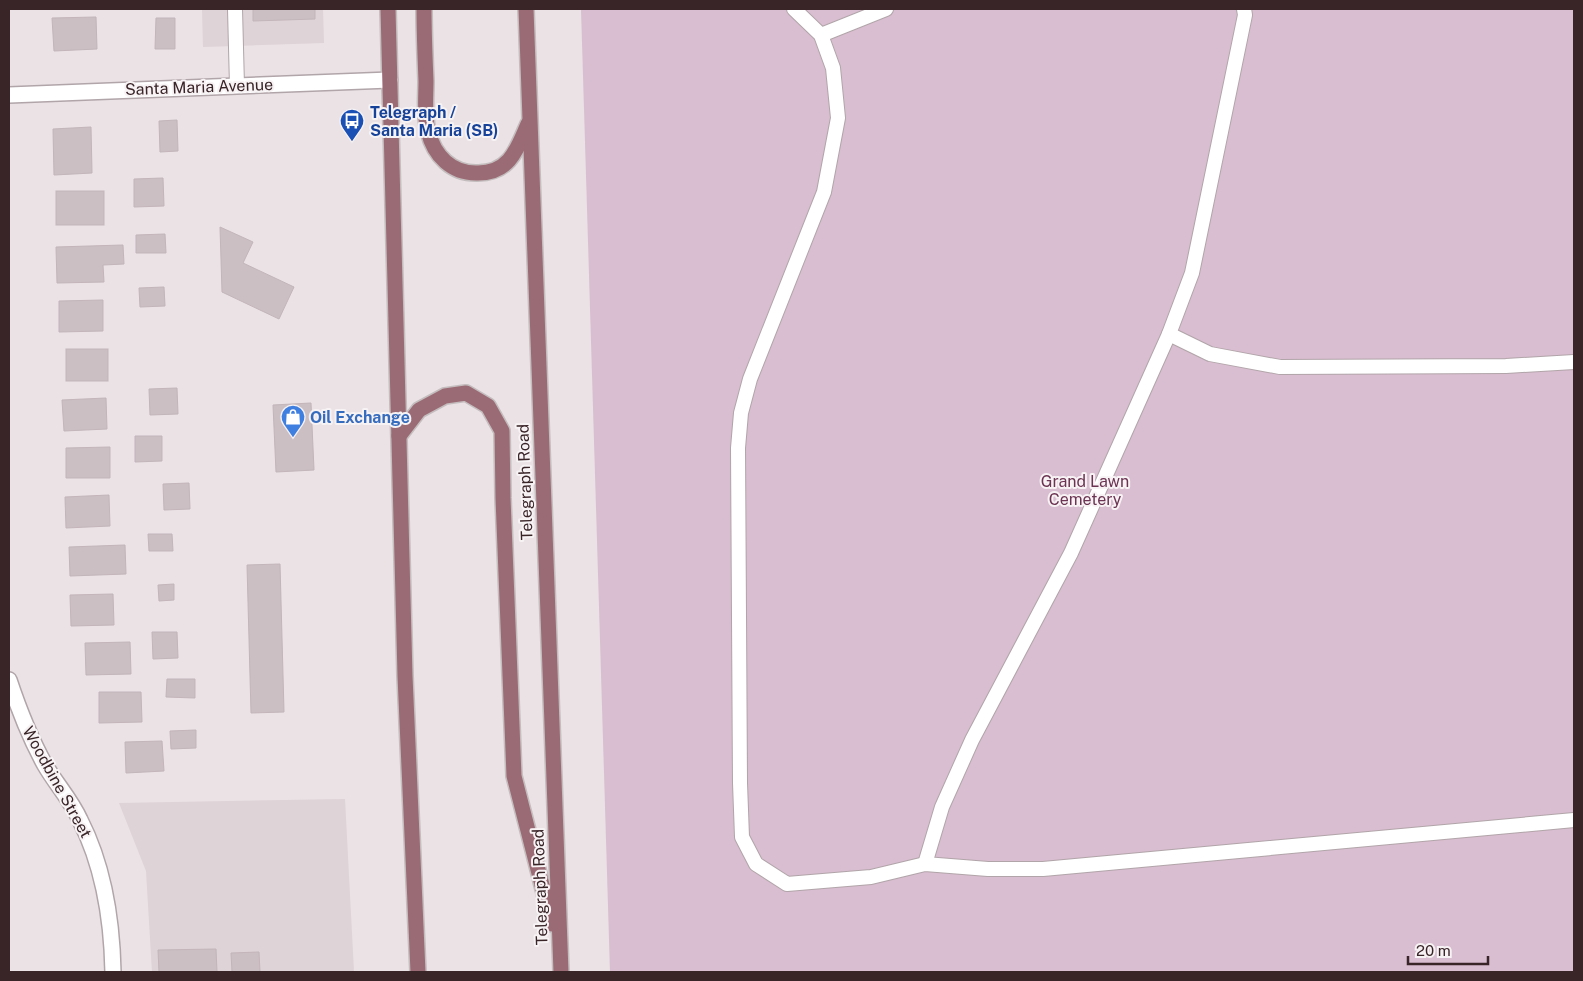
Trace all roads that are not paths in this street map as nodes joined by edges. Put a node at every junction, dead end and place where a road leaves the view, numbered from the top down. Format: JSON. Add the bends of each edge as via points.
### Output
{"nodes":[{"id":1,"x":235,"y":9,"type":"edge"},
{"id":2,"x":388,"y":9,"type":"edge"},
{"id":3,"x":424,"y":9,"type":"edge"},
{"id":4,"x":526,"y":9,"type":"edge"},
{"id":5,"x":794,"y":9,"type":"edge"},
{"id":6,"x":886,"y":9,"type":"edge"},
{"id":7,"x":1244,"y":9,"type":"edge"},
{"id":8,"x":821,"y":35,"type":"junction"},
{"id":9,"x":390,"y":80,"type":"junction"},
{"id":10,"x":237,"y":86,"type":"junction"},
{"id":11,"x":9,"y":95,"type":"edge"},
{"id":12,"x":530,"y":120,"type":"junction"},
{"id":13,"x":1169,"y":334,"type":"junction"},
{"id":14,"x":1574,"y":362,"type":"edge"},
{"id":15,"x":399,"y":436,"type":"junction"},
{"id":16,"x":9,"y":680,"type":"edge"},
{"id":17,"x":1574,"y":820,"type":"edge"},
{"id":18,"x":925,"y":864,"type":"junction"},
{"id":19,"x":560,"y":954,"type":"junction"},
{"id":20,"x":113,"y":972,"type":"edge"},
{"id":21,"x":418,"y":972,"type":"edge"},
{"id":22,"x":561,"y":972,"type":"edge"}],
"edges":[{"from":1,"to":10,"type":"lane"},
{"from":2,"to":9,"type":"main road"},
{"from":3,"to":12,"type":"main road","via":[[428,130],[435,151],[445,163],[461,172],[479,173],[493,172],[505,166],[516,152]]},
{"from":4,"to":12,"type":"main road","name":"Telegraph Road"},
{"from":5,"to":8,"type":"lane"},
{"from":6,"to":8,"type":"lane"},
{"from":7,"to":13,"type":"lane","via":[[1192,273]]},
{"from":8,"to":18,"type":"lane","via":[[834,68],[838,118],[824,192],[750,379],[738,448],[742,836],[756,864],[787,884],[871,877]]},
{"from":9,"to":10,"type":"street","name":"Santa Maria Avenue"},
{"from":9,"to":15,"type":"main road"},
{"from":10,"to":11,"type":"street","name":"Santa Maria Avenue"},
{"from":12,"to":19,"type":"main road","name":"Telegraph Road"},
{"from":13,"to":14,"type":"lane","via":[[1210,354],[1280,367],[1506,366]]},
{"from":13,"to":18,"type":"lane","via":[[1071,552],[972,740],[942,807]]},
{"from":15,"to":19,"type":"main road","name":"Telegraph Road","via":[[419,410],[445,396],[466,393],[488,406],[502,431],[514,776]]},
{"from":15,"to":21,"type":"main road","via":[[405,676]]},
{"from":16,"to":20,"type":"street","name":"Woodbine Street","via":[[20,716],[80,819],[93,848],[110,921]]},
{"from":17,"to":18,"type":"lane","via":[[1043,869]]},
{"from":19,"to":22,"type":"main road","name":"Telegraph Road"}]}
